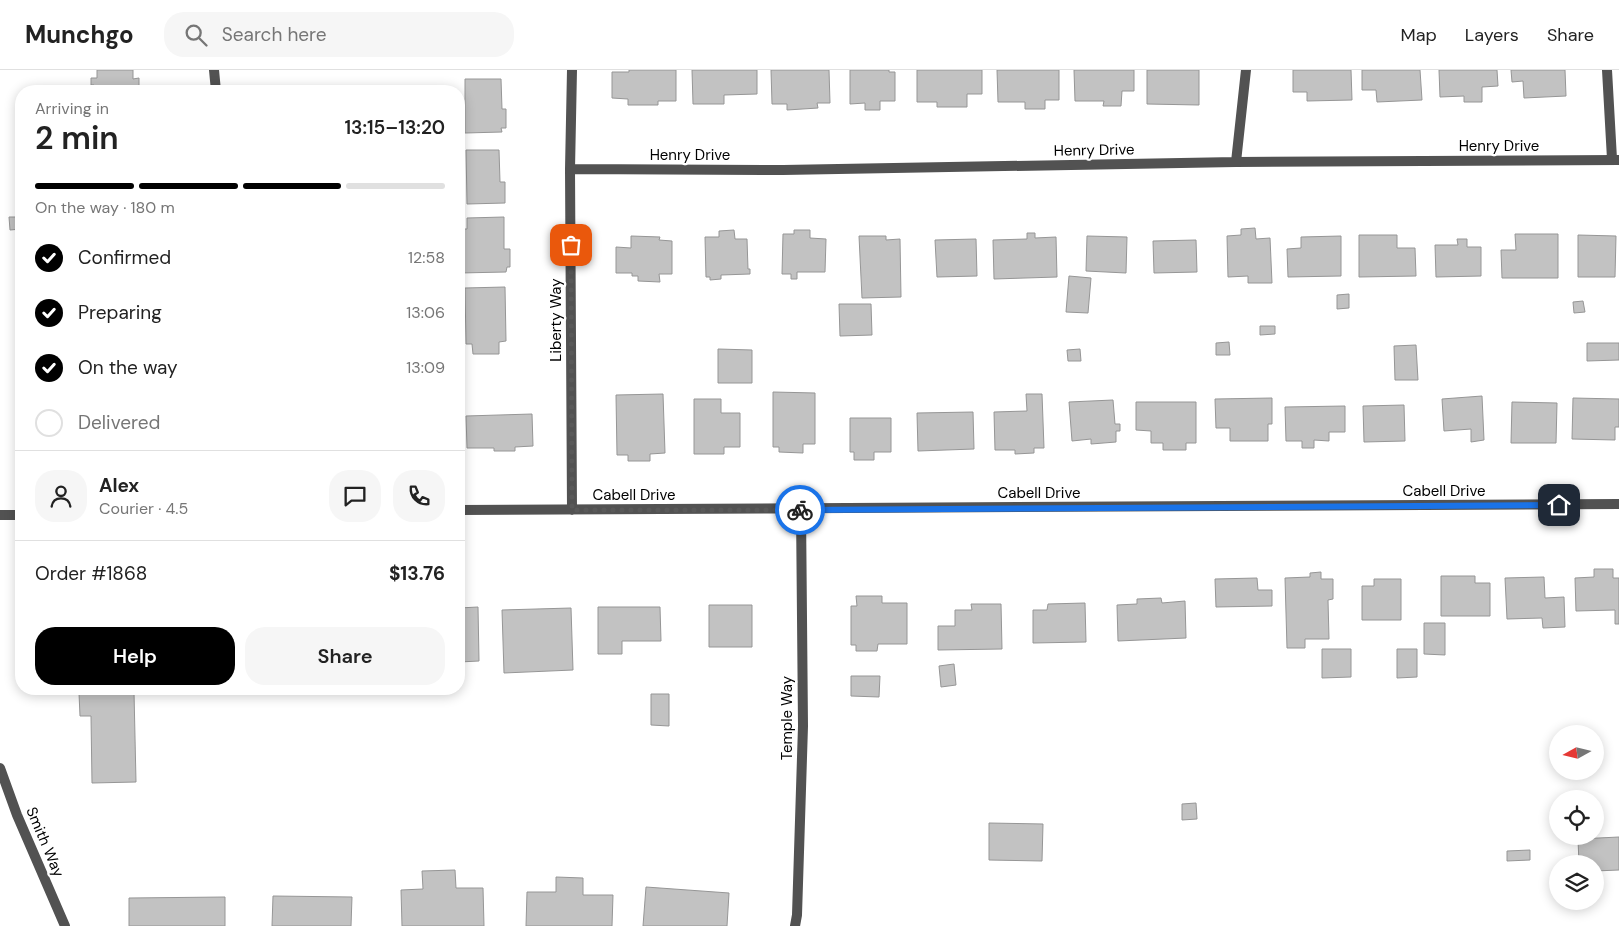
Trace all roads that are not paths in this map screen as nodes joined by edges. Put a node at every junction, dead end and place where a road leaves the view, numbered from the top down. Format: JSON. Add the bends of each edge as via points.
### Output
{"nodes":[{"id":1,"x":214,"y":70,"type":"edge"},
{"id":2,"x":572,"y":70,"type":"edge"},
{"id":3,"x":1246,"y":70,"type":"edge"},
{"id":4,"x":1607,"y":70,"type":"edge"},
{"id":5,"x":215,"y":85,"type":"edge"},
{"id":6,"x":1615,"y":160,"type":"edge"},
{"id":7,"x":1236,"y":162,"type":"junction"},
{"id":8,"x":570,"y":170,"type":"junction"},
{"id":9,"x":1619,"y":504,"type":"edge"},
{"id":10,"x":465,"y":510,"type":"edge"},
{"id":11,"x":572,"y":510,"type":"junction"},
{"id":12,"x":801,"y":510,"type":"junction"},
{"id":13,"x":0,"y":515,"type":"edge"},
{"id":14,"x":15,"y":515,"type":"edge"},
{"id":15,"x":0,"y":768,"type":"edge"},
{"id":16,"x":65,"y":926,"type":"edge"},
{"id":17,"x":795,"y":926,"type":"edge"}],
"edges":[{"from":1,"to":5,"type":"street"},
{"from":2,"to":8,"type":"street","name":"Liberty Way"},
{"from":3,"to":7,"type":"street"},
{"from":4,"to":6,"type":"street"},
{"from":6,"to":7,"type":"street","name":"Henry Drive"},
{"from":7,"to":8,"type":"street","name":"Henry Drive","via":[[783,170]]},
{"from":8,"to":11,"type":"street","name":"Liberty Way"},
{"from":9,"to":12,"type":"street","name":"Cabell Drive"},
{"from":10,"to":11,"type":"street","name":"Cabell Drive"},
{"from":11,"to":12,"type":"street","name":"Cabell Drive"},
{"from":12,"to":17,"type":"street","name":"Temple Way","via":[[804,726]]},
{"from":13,"to":14,"type":"street"},
{"from":15,"to":16,"type":"street","name":"Smith Way"}]}
